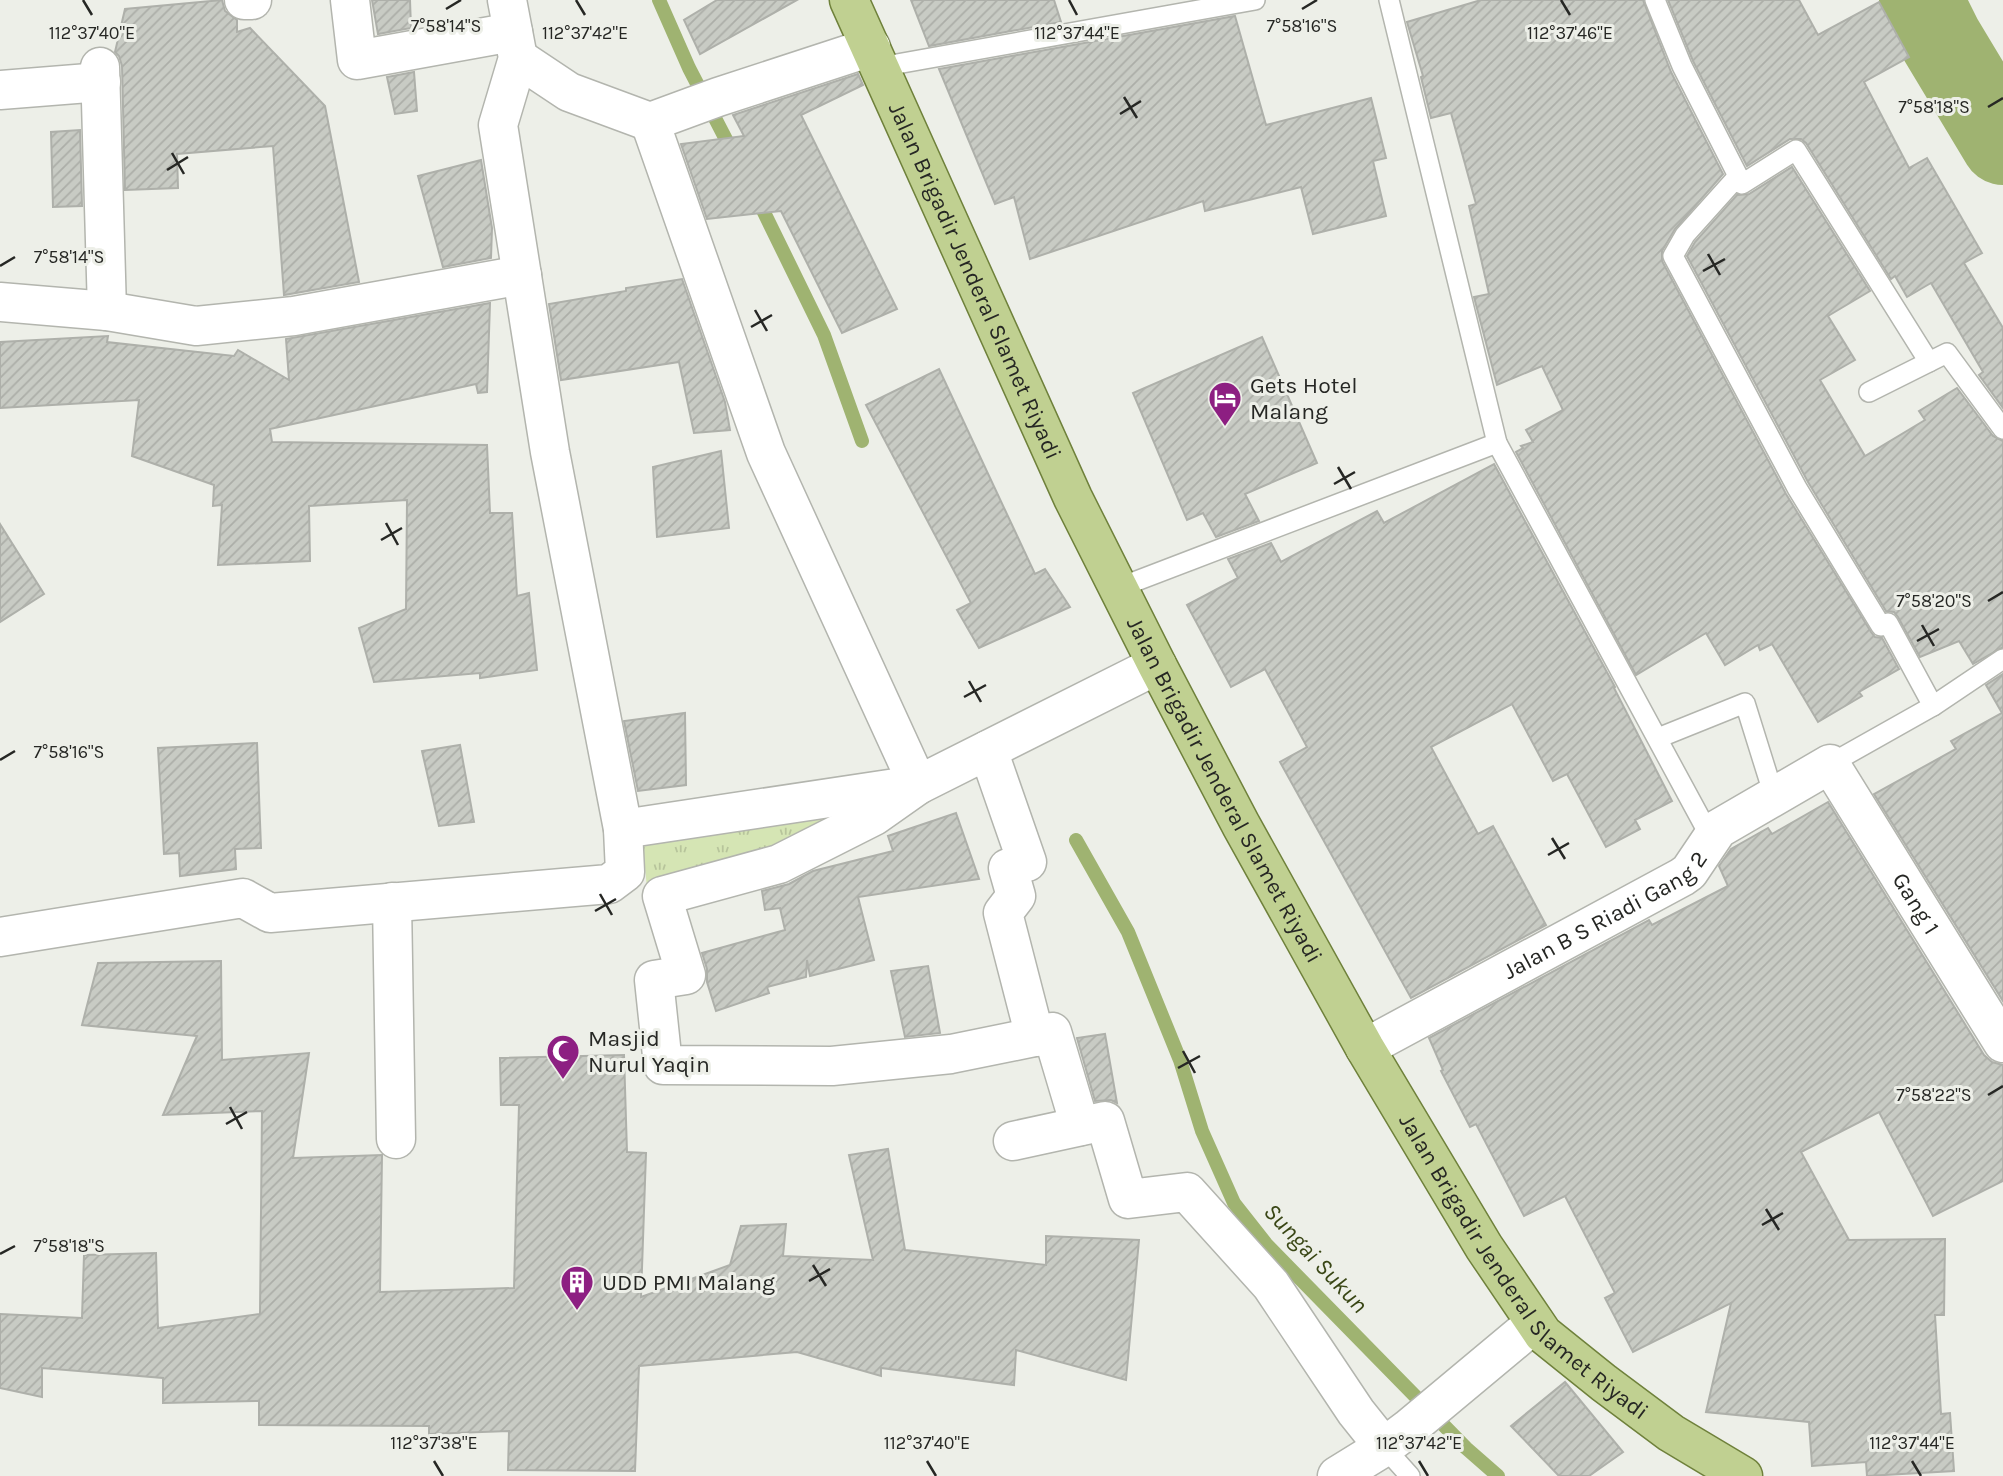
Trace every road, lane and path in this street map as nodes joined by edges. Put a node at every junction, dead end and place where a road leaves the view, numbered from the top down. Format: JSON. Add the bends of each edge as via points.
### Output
{"nodes":[{"id":1,"x":244,"y":0,"type":"edge"},
{"id":2,"x":252,"y":0,"type":"edge"},
{"id":3,"x":349,"y":0,"type":"edge"},
{"id":4,"x":849,"y":0,"type":"edge"},
{"id":5,"x":1255,"y":0,"type":"edge"},
{"id":6,"x":1389,"y":0,"type":"edge"},
{"id":7,"x":1655,"y":0,"type":"edge"},
{"id":8,"x":513,"y":30,"type":"edge"},
{"id":9,"x":875,"y":57,"type":"junction"},
{"id":10,"x":0,"y":90,"type":"edge"},
{"id":11,"x":569,"y":92,"type":"junction"},
{"id":12,"x":502,"y":106,"type":"junction"},
{"id":13,"x":650,"y":122,"type":"junction"},
{"id":14,"x":1738,"y":176,"type":"junction"},
{"id":15,"x":522,"y":275,"type":"junction"},
{"id":16,"x":0,"y":302,"type":"edge"},
{"id":17,"x":107,"y":311,"type":"junction"},
{"id":18,"x":1929,"y":362,"type":"junction"},
{"id":19,"x":1869,"y":392,"type":"dead end"},
{"id":20,"x":2003,"y":429,"type":"edge"},
{"id":21,"x":1497,"y":443,"type":"junction"},
{"id":22,"x":1118,"y":588,"type":"junction"},
{"id":23,"x":2003,"y":659,"type":"edge"},
{"id":24,"x":1157,"y":665,"type":"junction"},
{"id":25,"x":1933,"y":706,"type":"junction"},
{"id":26,"x":1658,"y":738,"type":"junction"},
{"id":27,"x":988,"y":750,"type":"junction"},
{"id":28,"x":1830,"y":764,"type":"junction"},
{"id":29,"x":918,"y":785,"type":"junction"},
{"id":30,"x":1774,"y":796,"type":"junction"},
{"id":31,"x":623,"y":829,"type":"junction"},
{"id":32,"x":1712,"y":838,"type":"junction"},
{"id":33,"x":392,"y":902,"type":"junction"},
{"id":34,"x":0,"y":937,"type":"edge"},
{"id":35,"x":1035,"y":1037,"type":"junction"},
{"id":36,"x":2003,"y":1043,"type":"edge"},
{"id":37,"x":1365,"y":1048,"type":"junction"},
{"id":38,"x":1080,"y":1126,"type":"junction"},
{"id":39,"x":396,"y":1139,"type":"dead end"},
{"id":40,"x":1013,"y":1141,"type":"dead end"},
{"id":41,"x":1535,"y":1323,"type":"junction"},
{"id":42,"x":1396,"y":1438,"type":"junction"},
{"id":43,"x":1337,"y":1476,"type":"edge"},
{"id":44,"x":1410,"y":1476,"type":"edge"},
{"id":45,"x":1743,"y":1476,"type":"edge"}],
"edges":[{"from":1,"to":2,"type":"street"},
{"from":3,"to":8,"type":"street","via":[[357,60]]},
{"from":4,"to":9,"type":"main road","name":"Jalan Brigadir Jenderal Slamet Riyadi"},
{"from":5,"to":9,"type":"lane"},
{"from":6,"to":21,"type":"lane"},
{"from":7,"to":14,"type":"lane","via":[[1682,66]]},
{"from":8,"to":11,"type":"street"},
{"from":8,"to":12,"type":"street"},
{"from":9,"to":13,"type":"street","via":[[705,102]]},
{"from":9,"to":22,"type":"main road","name":"Jalan Brigadir Jenderal Slamet Riyadi"},
{"from":10,"to":17,"type":"street","via":[[100,74]]},
{"from":11,"to":12,"type":"street"},
{"from":11,"to":13,"type":"street"},
{"from":12,"to":15,"type":"street","via":[[498,125]]},
{"from":13,"to":29,"type":"street","via":[[765,453]]},
{"from":14,"to":18,"type":"lane","via":[[1742,184],[1796,150]]},
{"from":14,"to":25,"type":"lane","via":[[1685,235],[1673,257],[1797,488],[1881,626],[1888,622]]},
{"from":15,"to":17,"type":"street","via":[[294,316],[196,326]]},
{"from":15,"to":31,"type":"street","via":[[553,466]]},
{"from":16,"to":17,"type":"street"},
{"from":18,"to":19,"type":"lane"},
{"from":18,"to":20,"type":"lane","via":[[1947,353]]},
{"from":21,"to":22,"type":"lane"},
{"from":21,"to":26,"type":"lane"},
{"from":22,"to":24,"type":"main road","name":"Jalan Brigadir Jenderal Slamet Riyadi"},
{"from":23,"to":25,"type":"lane"},
{"from":24,"to":27,"type":"street"},
{"from":24,"to":37,"type":"main road","name":"Jalan Brigadir Jenderal Slamet Riyadi"},
{"from":25,"to":28,"type":"lane"},
{"from":26,"to":30,"type":"lane","via":[[1745,703]]},
{"from":26,"to":32,"type":"lane"},
{"from":27,"to":29,"type":"street"},
{"from":27,"to":35,"type":"street","via":[[1027,862],[1008,868],[1016,896],[1003,913]]},
{"from":28,"to":30,"type":"street","name":"Jalan B S Riadi Gang 2"},
{"from":28,"to":36,"type":"street","name":"Gang 1"},
{"from":29,"to":31,"type":"street"},
{"from":29,"to":35,"type":"street","via":[[874,816],[779,864],[662,896],[686,975],[653,980],[663,1065],[832,1066],[951,1054]]},
{"from":30,"to":32,"type":"street","name":"Jalan B S Riadi Gang 2"},
{"from":31,"to":33,"type":"street","via":[[625,872],[609,884]]},
{"from":32,"to":37,"type":"street","name":"Jalan B S Riadi Gang 2","via":[[1689,873]]},
{"from":33,"to":34,"type":"street","via":[[270,914],[243,898]]},
{"from":33,"to":39,"type":"street"},
{"from":35,"to":38,"type":"street","via":[[1052,1032]]},
{"from":37,"to":41,"type":"main road","name":"Jalan Brigadir Jenderal Slamet Riyadi"},
{"from":38,"to":40,"type":"street"},
{"from":38,"to":42,"type":"street","via":[[1105,1121],[1128,1199],[1187,1192],[1271,1285],[1356,1412]]},
{"from":41,"to":42,"type":"street"},
{"from":41,"to":45,"type":"main road","name":"Jalan Brigadir Jenderal Slamet Riyadi","via":[[1652,1418]]},
{"from":42,"to":43,"type":"street"},
{"from":42,"to":44,"type":"lane"}]}
